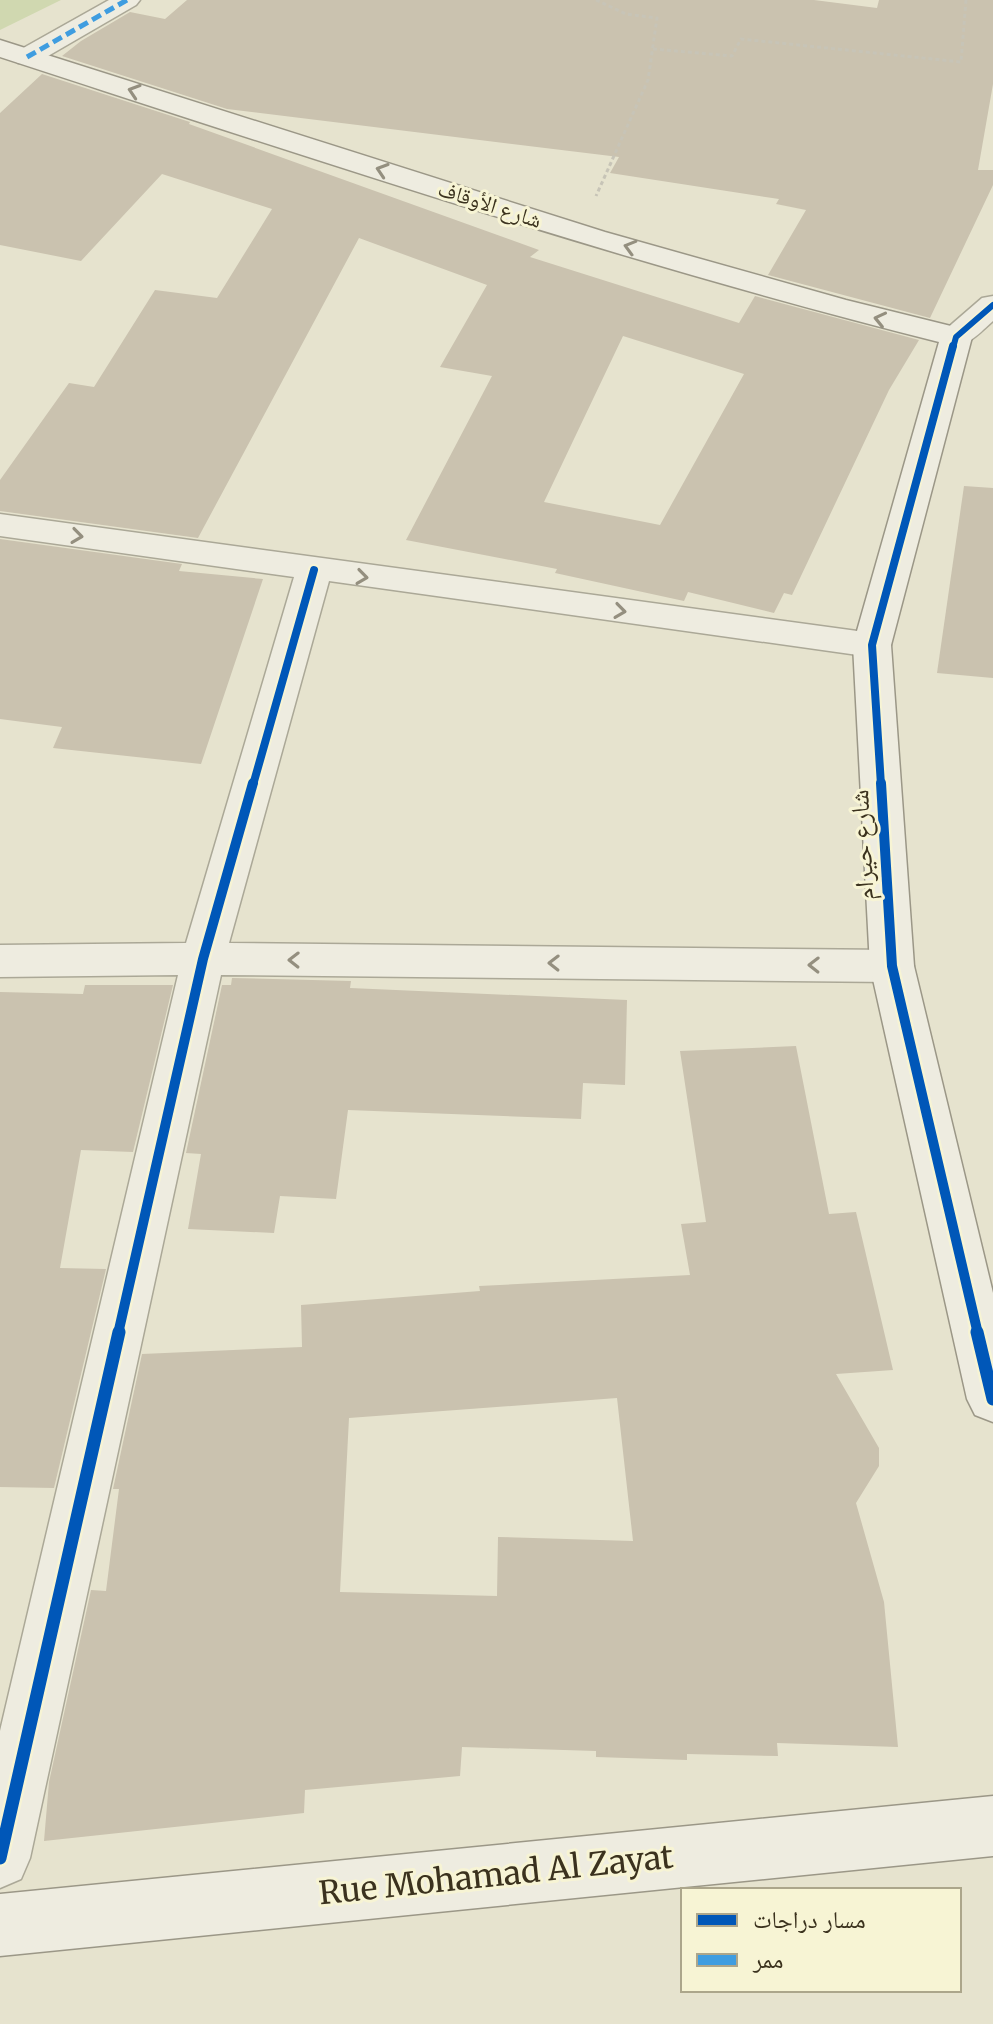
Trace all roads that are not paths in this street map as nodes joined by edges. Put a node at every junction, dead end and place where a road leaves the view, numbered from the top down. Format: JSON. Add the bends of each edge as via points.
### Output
{"nodes":[{"id":1,"x":127,"y":0,"type":"edge"},
{"id":2,"x":12,"y":61,"type":"edge"},
{"id":3,"x":993,"y":305,"type":"edge"},
{"id":4,"x":956,"y":337,"type":"junction"},
{"id":5,"x":0,"y":525,"type":"edge"},
{"id":6,"x":314,"y":570,"type":"junction"},
{"id":7,"x":872,"y":645,"type":"junction"},
{"id":8,"x":203,"y":959,"type":"junction"},
{"id":9,"x":0,"y":961,"type":"edge"},
{"id":10,"x":892,"y":966,"type":"junction"},
{"id":11,"x":993,"y":1399,"type":"edge"},
{"id":12,"x":993,"y":1826,"type":"edge"},
{"id":13,"x":0,"y":1858,"type":"edge"},
{"id":14,"x":0,"y":1925,"type":"edge"}],
"edges":[{"from":1,"to":2,"type":"street"},
{"from":4,"to":2,"type":"street","name":"شارع الأوقاف","one_way":true,"via":[[862,315]]},
{"from":3,"to":4,"type":"street"},
{"from":4,"to":7,"type":"street","name":"شارع حيرام"},
{"from":5,"to":6,"type":"street","one_way":true},
{"from":6,"to":7,"type":"street","one_way":true},
{"from":6,"to":8,"type":"street"},
{"from":7,"to":10,"type":"street","name":"شارع حيرام"},
{"from":8,"to":9,"type":"street"},
{"from":10,"to":8,"type":"street","one_way":true},
{"from":8,"to":13,"type":"street"},
{"from":10,"to":11,"type":"street","name":"شارع حيرام"},
{"from":12,"to":14,"type":"street","name":"Rue Mohamad Al Zayat"}]}
